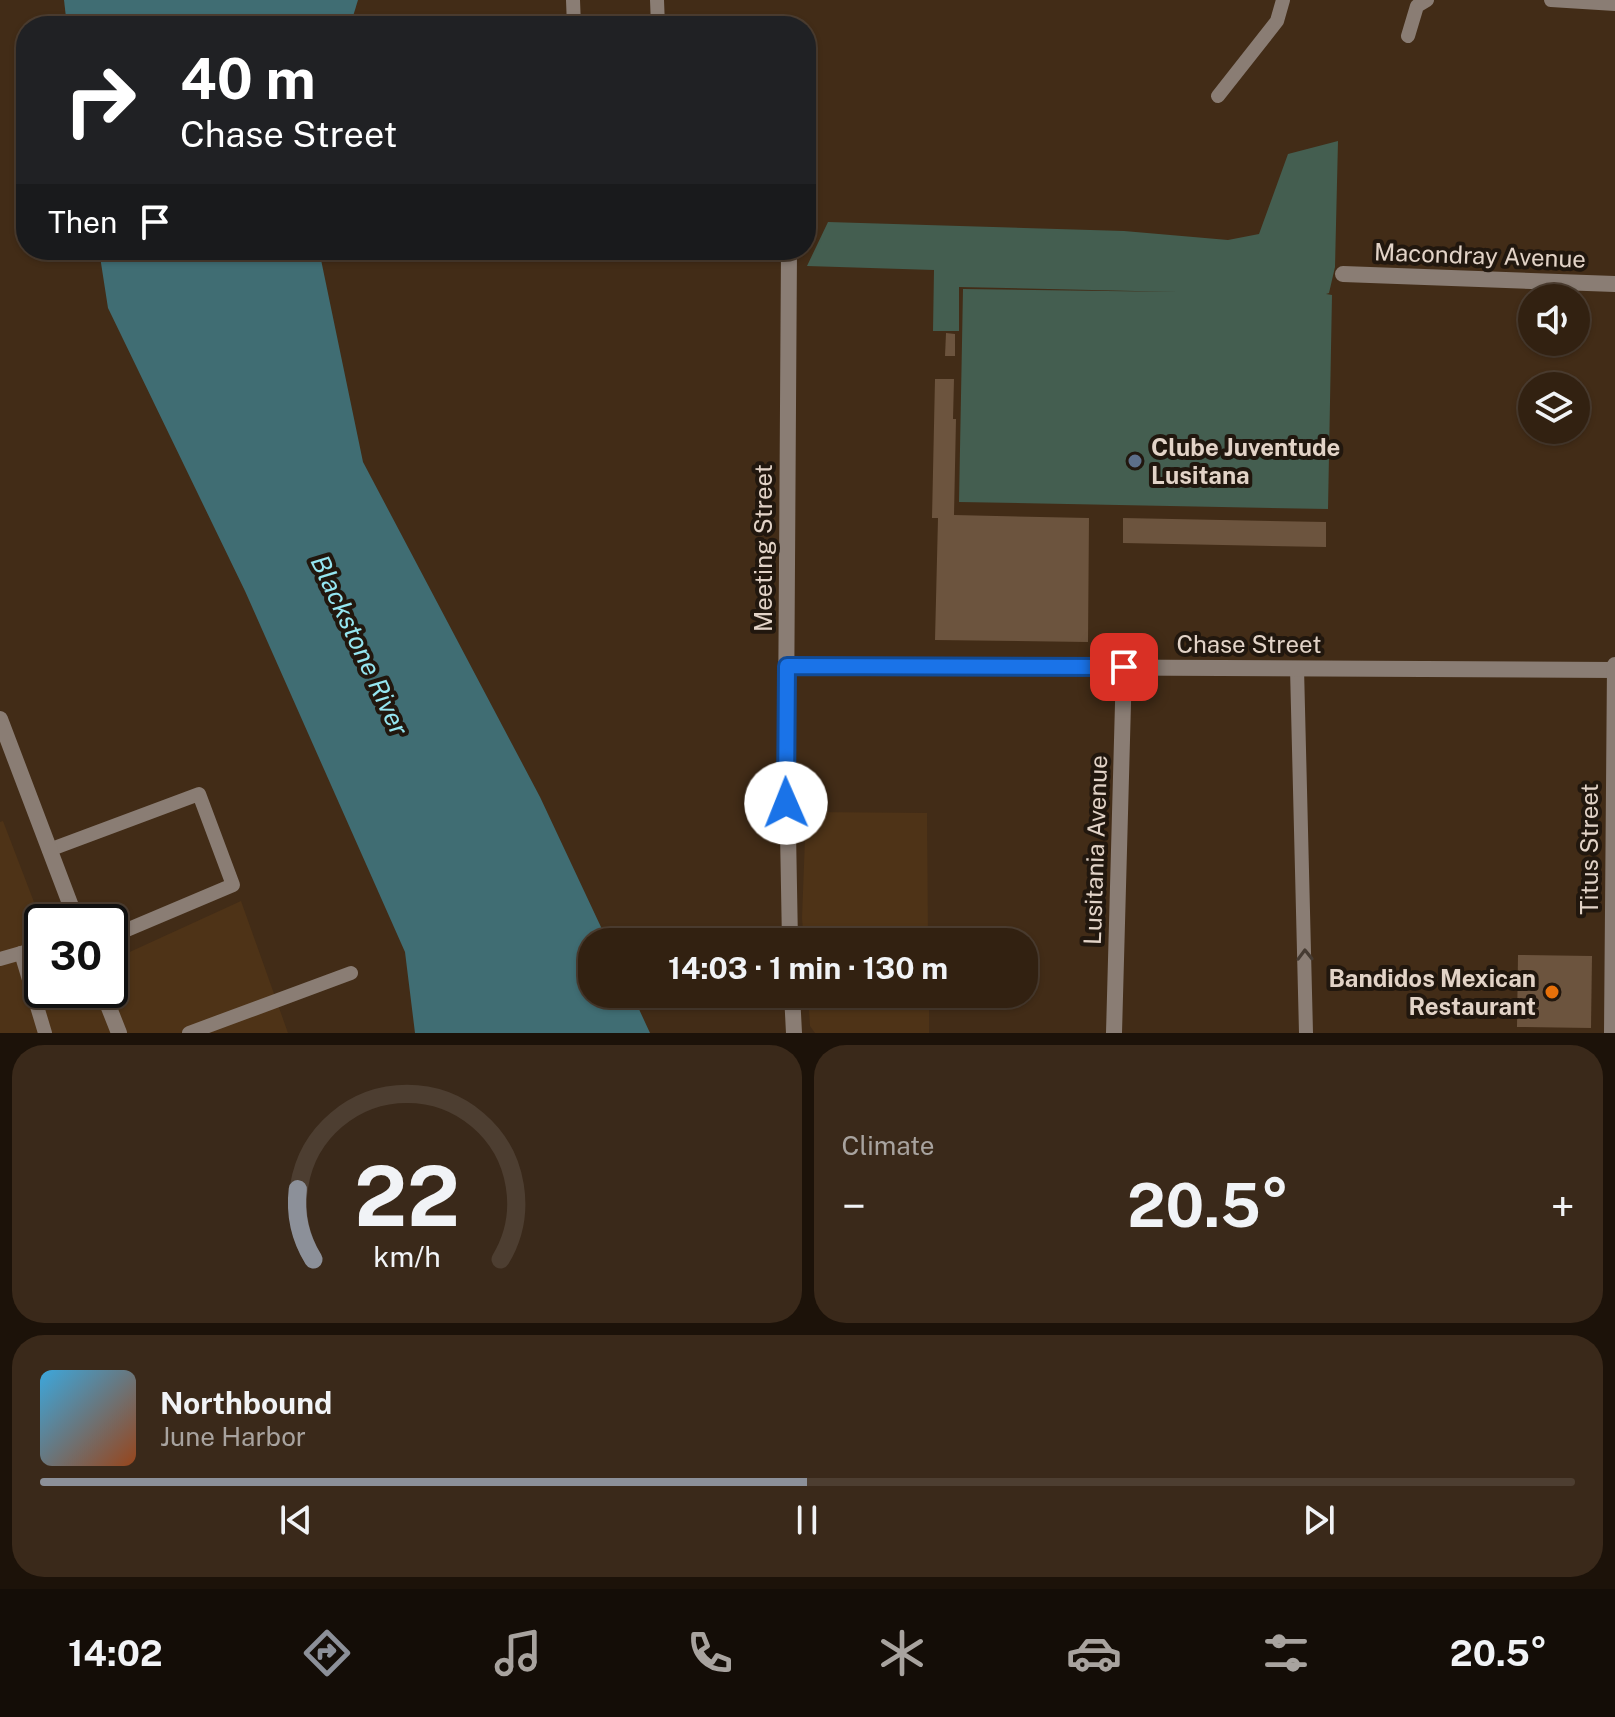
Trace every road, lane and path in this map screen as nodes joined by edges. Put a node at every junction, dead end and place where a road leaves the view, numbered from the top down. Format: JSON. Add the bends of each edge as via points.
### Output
{"nodes":[{"id":1,"x":1283,"y":0,"type":"edge"},
{"id":2,"x":1427,"y":0,"type":"edge"},
{"id":3,"x":1551,"y":0,"type":"edge"},
{"id":4,"x":1615,"y":4,"type":"edge"},
{"id":5,"x":1408,"y":36,"type":"dead end"},
{"id":6,"x":1218,"y":96,"type":"dead end"},
{"id":7,"x":789,"y":260,"type":"edge"},
{"id":8,"x":1343,"y":274,"type":"dead end"},
{"id":9,"x":1615,"y":284,"type":"edge"},
{"id":10,"x":787,"y":666,"type":"junction"},
{"id":11,"x":1124,"y":667,"type":"junction"},
{"id":12,"x":1615,"y":667,"type":"edge"},
{"id":13,"x":1297,"y":668,"type":"junction"},
{"id":14,"x":0,"y":719,"type":"edge"},
{"id":15,"x":49,"y":850,"type":"junction"},
{"id":16,"x":70,"y":904,"type":"edge"},
{"id":17,"x":789,"y":928,"type":"edge"},
{"id":18,"x":128,"y":929,"type":"edge"},
{"id":19,"x":24,"y":952,"type":"edge"},
{"id":20,"x":21,"y":953,"type":"junction"},
{"id":21,"x":0,"y":959,"type":"edge"},
{"id":22,"x":351,"y":973,"type":"dead end"},
{"id":23,"x":109,"y":1008,"type":"edge"},
{"id":24,"x":793,"y":1008,"type":"edge"},
{"id":25,"x":45,"y":1033,"type":"edge"},
{"id":26,"x":119,"y":1033,"type":"edge"},
{"id":27,"x":189,"y":1033,"type":"edge"},
{"id":28,"x":794,"y":1033,"type":"edge"},
{"id":29,"x":1114,"y":1033,"type":"edge"},
{"id":30,"x":1306,"y":1033,"type":"edge"},
{"id":31,"x":1612,"y":1033,"type":"edge"}],
"edges":[{"from":1,"to":6,"type":"lane","via":[[1277,21]]},
{"from":2,"to":5,"type":"lane","via":[[1417,6]]},
{"from":3,"to":4,"type":"lane"},
{"from":7,"to":10,"type":"street","name":"Meeting Street"},
{"from":8,"to":9,"type":"street","name":"Macondray Avenue"},
{"from":10,"to":11,"type":"street","name":"Chase Street"},
{"from":10,"to":17,"type":"street","name":"Meeting Street"},
{"from":11,"to":13,"type":"street","name":"Chase Street"},
{"from":11,"to":29,"type":"street","name":"Lusitania Avenue"},
{"from":12,"to":13,"type":"street","name":"Chase Street"},
{"from":12,"to":31,"type":"street","name":"Titus Street"},
{"from":30,"to":13,"type":"lane","one_way":true},
{"from":14,"to":15,"type":"street"},
{"from":15,"to":16,"type":"street"},
{"from":15,"to":18,"type":"lane","via":[[199,794],[233,885]]},
{"from":19,"to":20,"type":"lane"},
{"from":20,"to":21,"type":"lane"},
{"from":20,"to":25,"type":"lane"},
{"from":22,"to":27,"type":"lane"},
{"from":23,"to":26,"type":"street"},
{"from":24,"to":28,"type":"street"}]}
